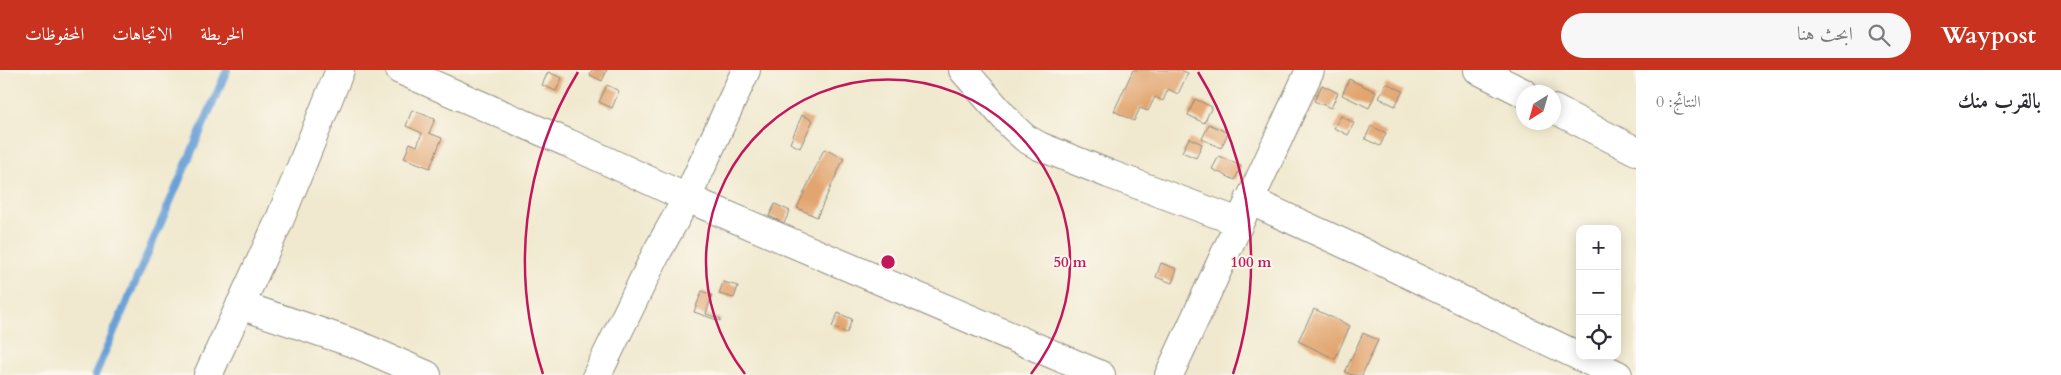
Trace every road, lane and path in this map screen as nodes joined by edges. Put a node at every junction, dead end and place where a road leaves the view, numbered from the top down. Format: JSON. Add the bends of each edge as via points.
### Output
{"nodes":[{"id":1,"x":340,"y":70,"type":"edge"},
{"id":2,"x":400,"y":70,"type":"edge"},
{"id":3,"x":746,"y":70,"type":"edge"},
{"id":4,"x":962,"y":70,"type":"edge"},
{"id":5,"x":1310,"y":70,"type":"edge"},
{"id":6,"x":1478,"y":70,"type":"edge"},
{"id":7,"x":1516,"y":89,"type":"edge"},
{"id":8,"x":1561,"y":113,"type":"edge"},
{"id":9,"x":1636,"y":151,"type":"edge"},
{"id":10,"x":687,"y":198,"type":"junction"},
{"id":11,"x":1244,"y":211,"type":"junction"},
{"id":12,"x":240,"y":305,"type":"junction"},
{"id":13,"x":208,"y":375,"type":"edge"},
{"id":14,"x":427,"y":375,"type":"edge"},
{"id":15,"x":597,"y":375,"type":"edge"},
{"id":16,"x":1102,"y":375,"type":"edge"},
{"id":17,"x":1168,"y":375,"type":"edge"},
{"id":18,"x":1618,"y":375,"type":"edge"}],
"edges":[{"from":1,"to":12,"type":"street","via":[[280,219]]},
{"from":2,"to":10,"type":"street"},
{"from":3,"to":10,"type":"street"},
{"from":4,"to":11,"type":"street","via":[[1013,127],[1039,146],[1109,174]]},
{"from":5,"to":11,"type":"street"},
{"from":6,"to":7,"type":"street"},
{"from":8,"to":9,"type":"street"},
{"from":10,"to":15,"type":"street"},
{"from":10,"to":16,"type":"street"},
{"from":11,"to":17,"type":"street"},
{"from":11,"to":18,"type":"street","via":[[1360,251]]},
{"from":12,"to":13,"type":"street"},
{"from":12,"to":14,"type":"street","via":[[356,344]]}]}
